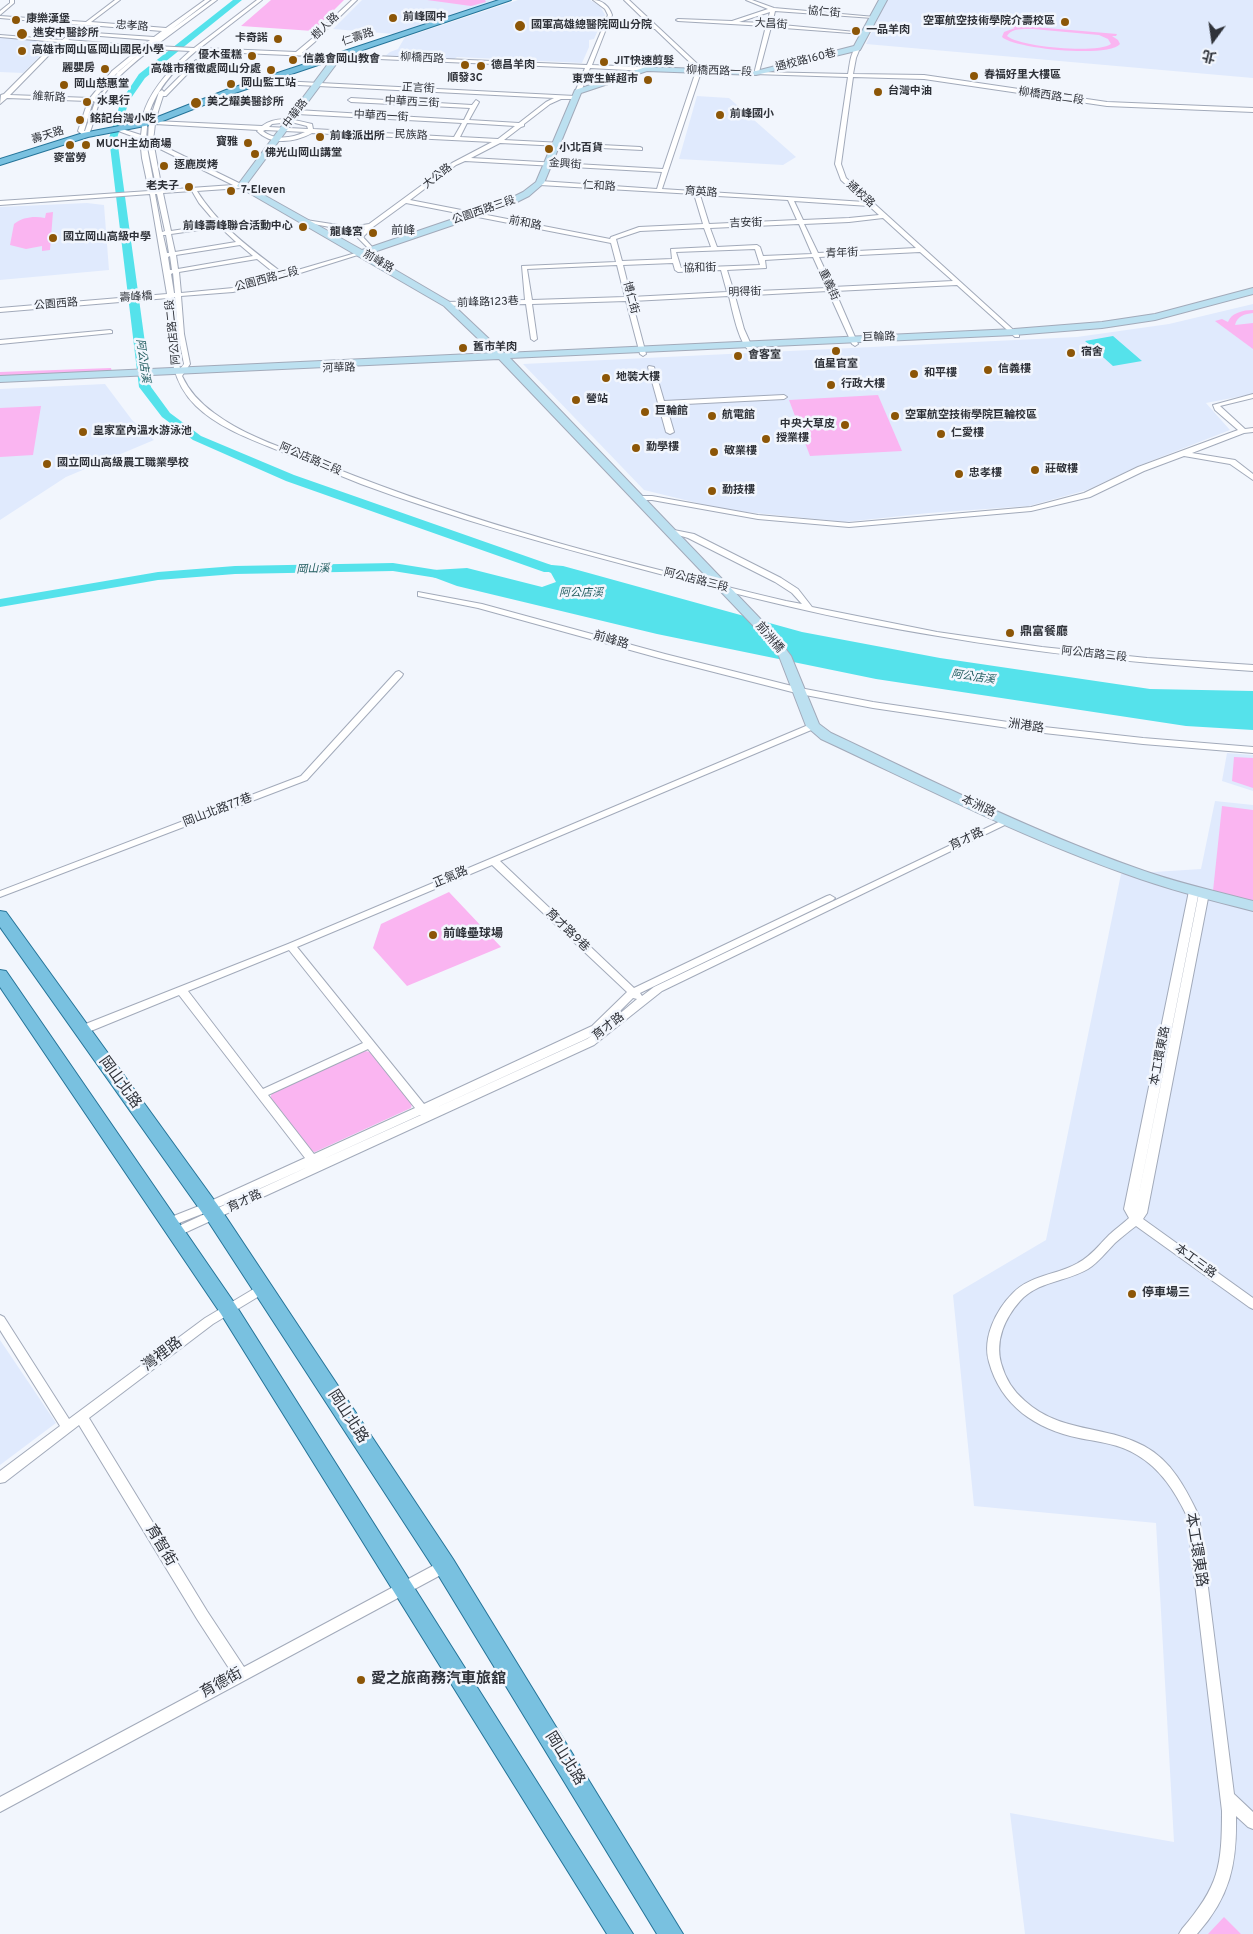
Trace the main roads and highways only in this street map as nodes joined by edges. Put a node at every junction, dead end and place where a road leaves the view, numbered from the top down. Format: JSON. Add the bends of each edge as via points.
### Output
{"nodes":[{"id":1,"x":507,"y":0,"type":"edge"},
{"id":2,"x":116,"y":130,"type":"joint"},
{"id":3,"x":0,"y":162,"type":"edge"},
{"id":4,"x":0,"y":916,"type":"edge"},
{"id":5,"x":0,"y":976,"type":"edge"},
{"id":6,"x":621,"y":1934,"type":"edge"},
{"id":7,"x":671,"y":1934,"type":"edge"}],
"edges":[{"from":1,"to":2,"type":"main road","name":"仁壽路","via":[[261,82],[133,130]]},
{"from":2,"to":3,"type":"main road","name":"壽天路","via":[[86,135]]},
{"from":4,"to":7,"type":"main road","name":"岡山北路","via":[[212,1212],[445,1566]]},
{"from":5,"to":6,"type":"main road","via":[[228,1309]]}]}
